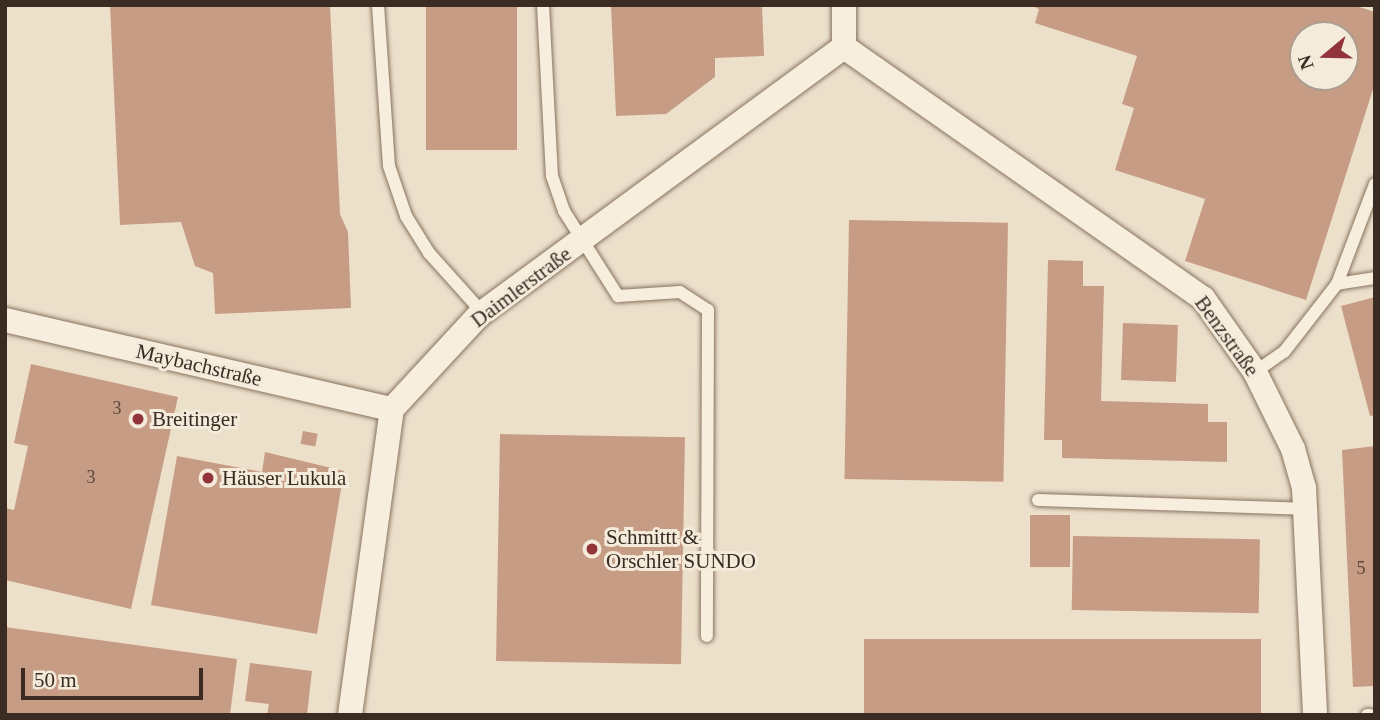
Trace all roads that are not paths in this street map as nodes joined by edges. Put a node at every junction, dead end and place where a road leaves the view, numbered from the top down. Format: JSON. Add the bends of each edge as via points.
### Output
{"nodes":[{"id":1,"x":378,"y":5,"type":"edge"},
{"id":2,"x":543,"y":5,"type":"edge"},
{"id":3,"x":844,"y":5,"type":"edge"},
{"id":4,"x":844,"y":47,"type":"junction"},
{"id":5,"x":1375,"y":184,"type":"edge"},
{"id":6,"x":581,"y":242,"type":"junction"},
{"id":7,"x":1375,"y":278,"type":"edge"},
{"id":8,"x":1338,"y":284,"type":"junction"},
{"id":9,"x":482,"y":312,"type":"junction"},
{"id":10,"x":5,"y":320,"type":"edge"},
{"id":11,"x":1255,"y":372,"type":"junction"},
{"id":12,"x":392,"y":409,"type":"junction"},
{"id":13,"x":1038,"y":500,"type":"dead end"},
{"id":14,"x":1304,"y":509,"type":"junction"},
{"id":15,"x":707,"y":636,"type":"dead end"},
{"id":16,"x":351,"y":715,"type":"edge"},
{"id":17,"x":1315,"y":715,"type":"edge"}],
"edges":[{"from":1,"to":9,"type":"lane","via":[[389,166],[406,216],[429,253]]},
{"from":2,"to":6,"type":"lane","via":[[552,176]]},
{"from":3,"to":4,"type":"street"},
{"from":4,"to":6,"type":"street","name":"Daimlerstraße"},
{"from":4,"to":11,"type":"street","name":"Benzstraße","via":[[1203,298]]},
{"from":5,"to":8,"type":"lane"},
{"from":6,"to":9,"type":"street","name":"Daimlerstraße"},
{"from":6,"to":15,"type":"lane","via":[[618,296],[680,292],[708,310]]},
{"from":7,"to":8,"type":"lane"},
{"from":8,"to":11,"type":"lane","via":[[1283,352]]},
{"from":9,"to":12,"type":"street","name":"Daimlerstraße"},
{"from":10,"to":12,"type":"street","name":"Maybachstraße"},
{"from":11,"to":14,"type":"street","name":"Benzstraße","via":[[1293,449]]},
{"from":12,"to":16,"type":"street"},
{"from":13,"to":14,"type":"lane"},
{"from":14,"to":17,"type":"street","name":"Benzstraße"}]}
